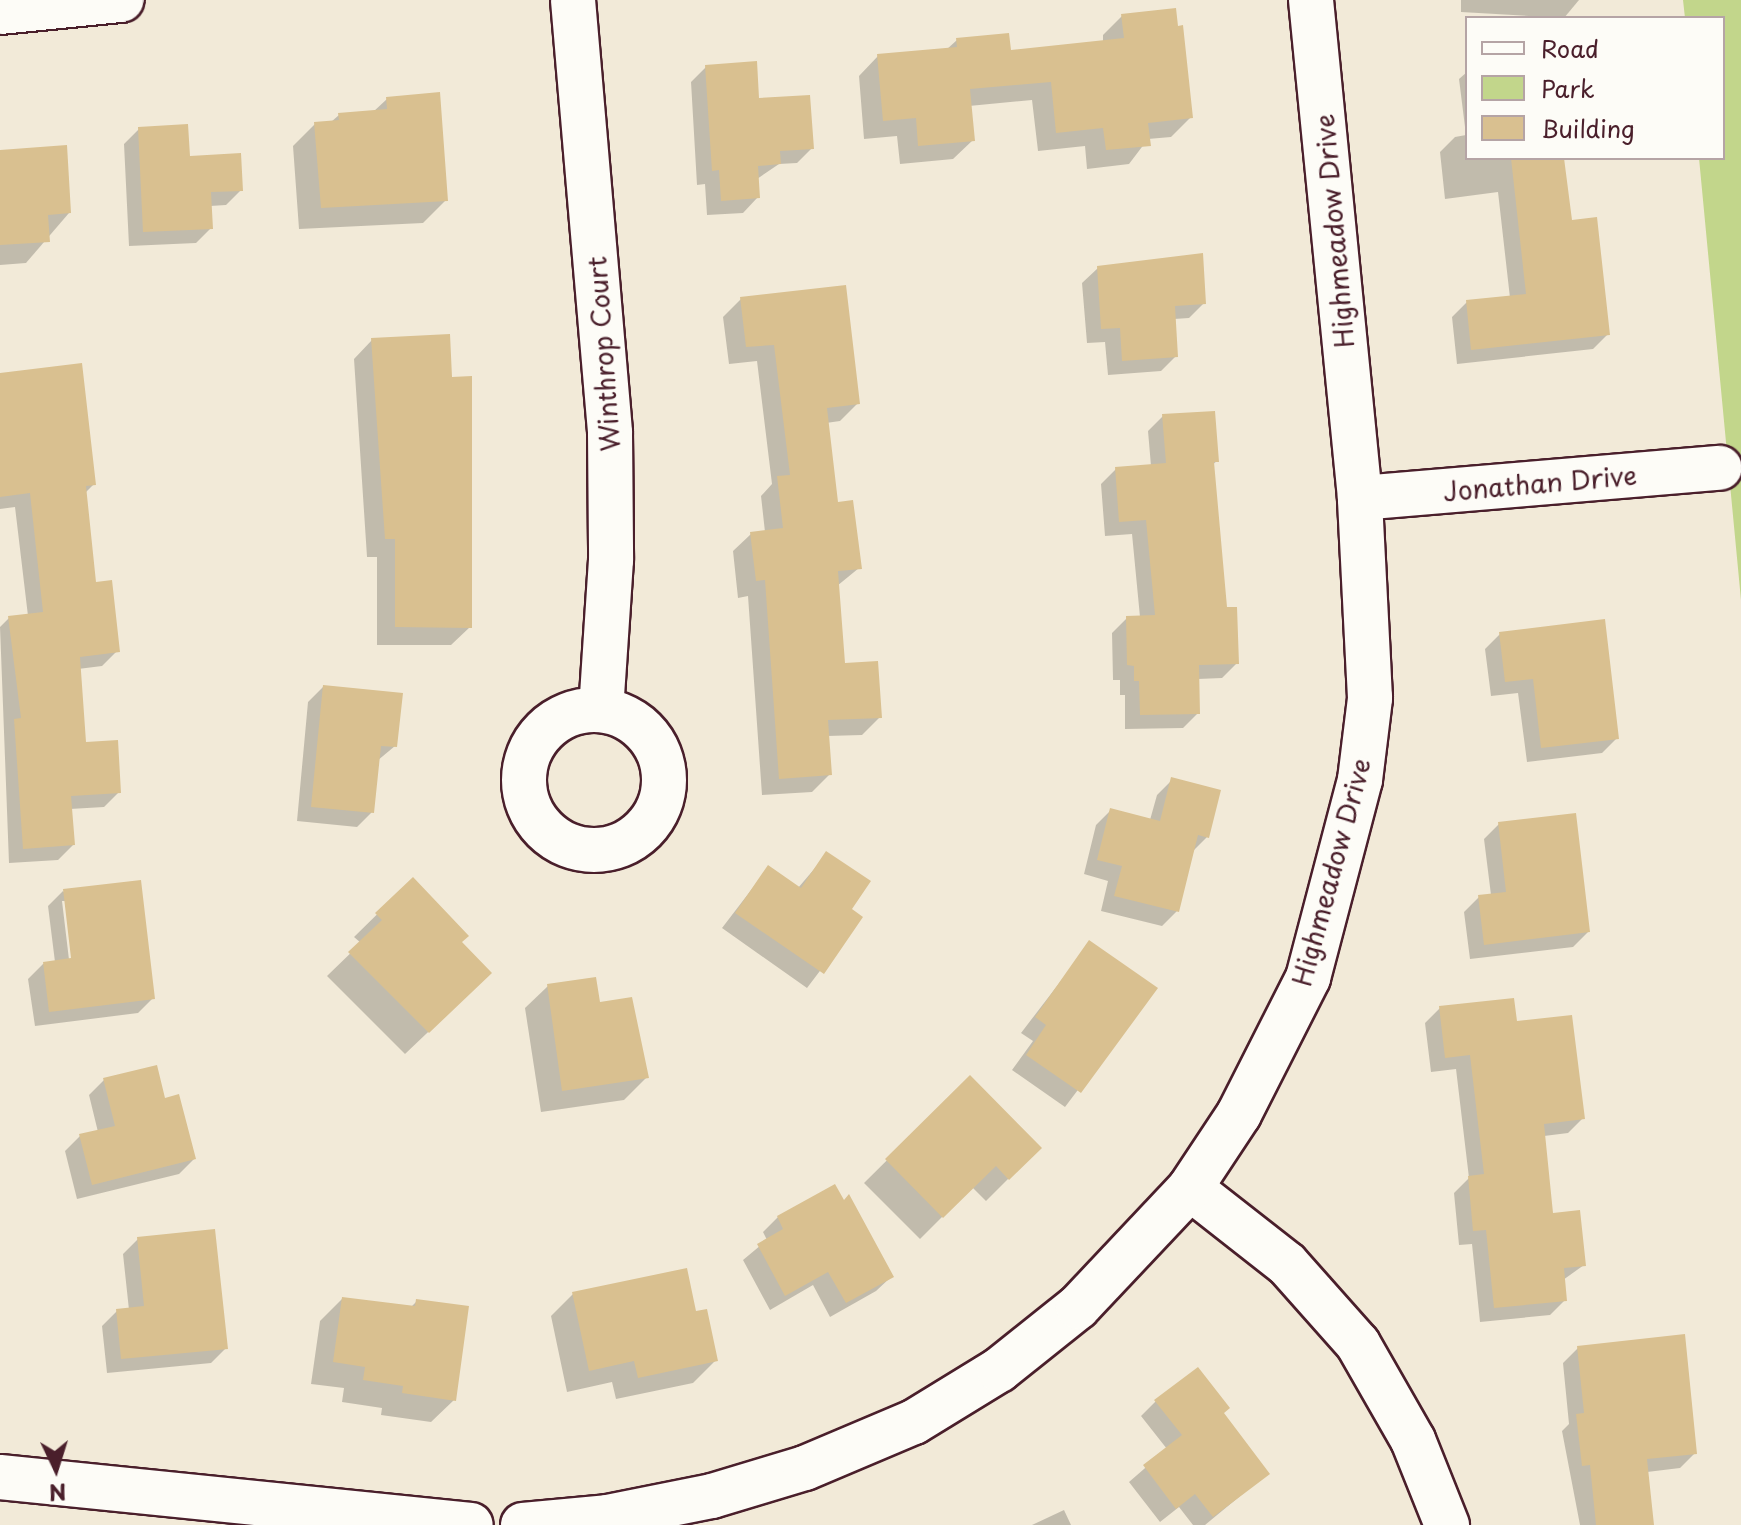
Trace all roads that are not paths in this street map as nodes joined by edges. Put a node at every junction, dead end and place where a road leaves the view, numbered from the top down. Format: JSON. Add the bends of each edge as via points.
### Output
{"nodes":[{"id":1,"x":121,"y":0,"type":"edge"},
{"id":2,"x":573,"y":0,"type":"edge"},
{"id":3,"x":1311,"y":0,"type":"edge"},
{"id":4,"x":0,"y":12,"type":"edge"},
{"id":5,"x":1720,"y":468,"type":"dead end"},
{"id":6,"x":1360,"y":498,"type":"junction"},
{"id":7,"x":601,"y":709,"type":"dead end"},
{"id":8,"x":1190,"y":1188,"type":"junction"},
{"id":9,"x":0,"y":1477,"type":"edge"},
{"id":10,"x":471,"y":1525,"type":"edge"},
{"id":11,"x":523,"y":1525,"type":"edge"},
{"id":12,"x":1447,"y":1525,"type":"edge"}],
"edges":[{"from":1,"to":4,"type":"street"},
{"from":2,"to":7,"type":"street","name":"Winthrop Court","via":[[610,433],[611,560]]},
{"from":3,"to":6,"type":"street","name":"Highmeadow Drive"},
{"from":5,"to":6,"type":"street","name":"Jonathan Drive"},
{"from":6,"to":8,"type":"street","name":"Highmeadow Drive","via":[[1370,698],[1360,780],[1308,978],[1239,1114]]},
{"from":8,"to":11,"type":"street","name":"Highmeadow Drive","via":[[1078,1307],[999,1370],[914,1422],[805,1468],[712,1496],[607,1517]]},
{"from":8,"to":12,"type":"street","via":[[1287,1264],[1358,1344],[1413,1440]]},
{"from":9,"to":10,"type":"street"}]}
